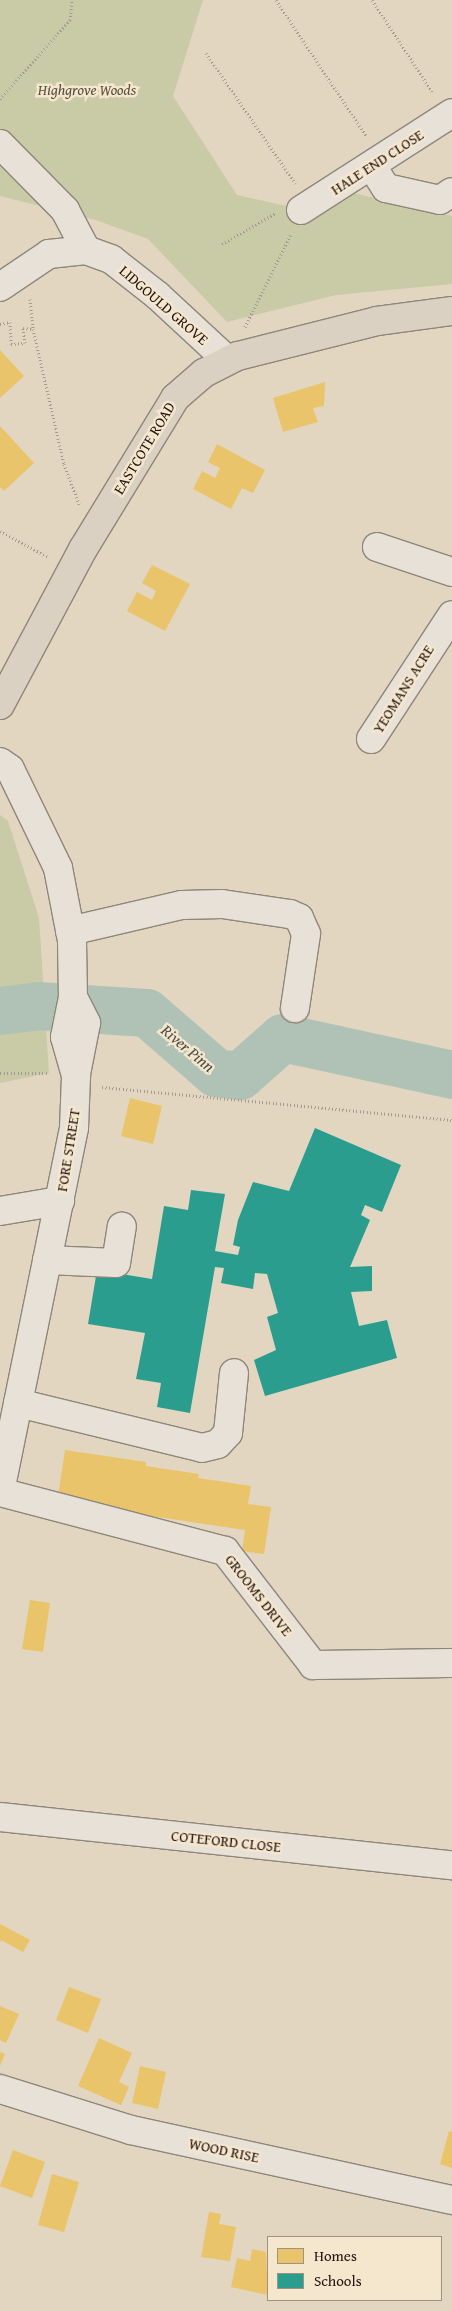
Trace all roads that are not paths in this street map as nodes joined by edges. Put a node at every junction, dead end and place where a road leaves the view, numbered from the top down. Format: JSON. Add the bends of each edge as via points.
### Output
{"nodes":[{"id":1,"x":450,"y":115,"type":"edge"},
{"id":2,"x":0,"y":144,"type":"edge"},
{"id":3,"x":377,"y":163,"type":"junction"},
{"id":4,"x":452,"y":192,"type":"edge"},
{"id":5,"x":305,"y":208,"type":"road end"},
{"id":6,"x":86,"y":250,"type":"junction"},
{"id":7,"x":0,"y":287,"type":"edge"},
{"id":8,"x":452,"y":312,"type":"edge"},
{"id":9,"x":230,"y":359,"type":"junction"},
{"id":10,"x":377,"y":546,"type":"dead end"},
{"id":11,"x":452,"y":572,"type":"edge"},
{"id":12,"x":452,"y":615,"type":"edge"},
{"id":13,"x":0,"y":705,"type":"edge"},
{"id":14,"x":372,"y":739,"type":"dead end"},
{"id":15,"x":0,"y":762,"type":"edge"},
{"id":16,"x":70,"y":931,"type":"junction"},
{"id":17,"x":295,"y":1008,"type":"dead end"},
{"id":18,"x":60,"y":1201,"type":"junction"},
{"id":19,"x":0,"y":1211,"type":"edge"},
{"id":20,"x":122,"y":1226,"type":"dead end"},
{"id":21,"x":47,"y":1260,"type":"junction"},
{"id":22,"x":234,"y":1373,"type":"dead end"},
{"id":23,"x":18,"y":1403,"type":"junction"},
{"id":24,"x":0,"y":1492,"type":"edge"},
{"id":25,"x":452,"y":1663,"type":"edge"},
{"id":26,"x":0,"y":1817,"type":"edge"},
{"id":27,"x":452,"y":1865,"type":"edge"},
{"id":28,"x":0,"y":2089,"type":"edge"},
{"id":29,"x":452,"y":2200,"type":"edge"}],
"edges":[{"from":1,"to":3,"type":"street","name":"HALE END CLOSE"},
{"from":2,"to":6,"type":"street","via":[[65,210]]},
{"from":3,"to":4,"type":"street","via":[[386,188],[440,200]]},
{"from":3,"to":5,"type":"street","name":"HALE END CLOSE"},
{"from":6,"to":7,"type":"street","via":[[49,254]]},
{"from":6,"to":9,"type":"street","name":"LIDGOULD GROVE","via":[[119,266]]},
{"from":8,"to":9,"type":"main road","name":"EASTCOTE ROAD","via":[[377,321]]},
{"from":9,"to":13,"type":"main road","name":"EASTCOTE ROAD","via":[[204,372],[175,398],[79,556]]},
{"from":10,"to":11,"type":"street"},
{"from":12,"to":14,"type":"street","name":"YEOMANS ACRE"},
{"from":15,"to":16,"type":"street","name":"FORE STREET","via":[[10,769],[58,868]]},
{"from":16,"to":17,"type":"street","via":[[182,905],[222,904],[290,914],[300,918],[306,934]]},
{"from":16,"to":18,"type":"street","name":"FORE STREET","via":[[75,1010],[65,1037],[76,1076],[74,1128]]},
{"from":18,"to":19,"type":"street"},
{"from":18,"to":21,"type":"street","name":"FORE STREET"},
{"from":20,"to":21,"type":"street","via":[[116,1262]]},
{"from":21,"to":23,"type":"street","name":"FORE STREET"},
{"from":22,"to":23,"type":"street","via":[[228,1433],[218,1444],[202,1448]]},
{"from":23,"to":24,"type":"street","name":"FORE STREET"},
{"from":24,"to":25,"type":"street","name":"GROOMS DRIVE","via":[[225,1551],[313,1665]]},
{"from":26,"to":27,"type":"street","name":"COTEFORD CLOSE"},
{"from":28,"to":29,"type":"street","name":"WOOD RISE","via":[[131,2130]]}]}
